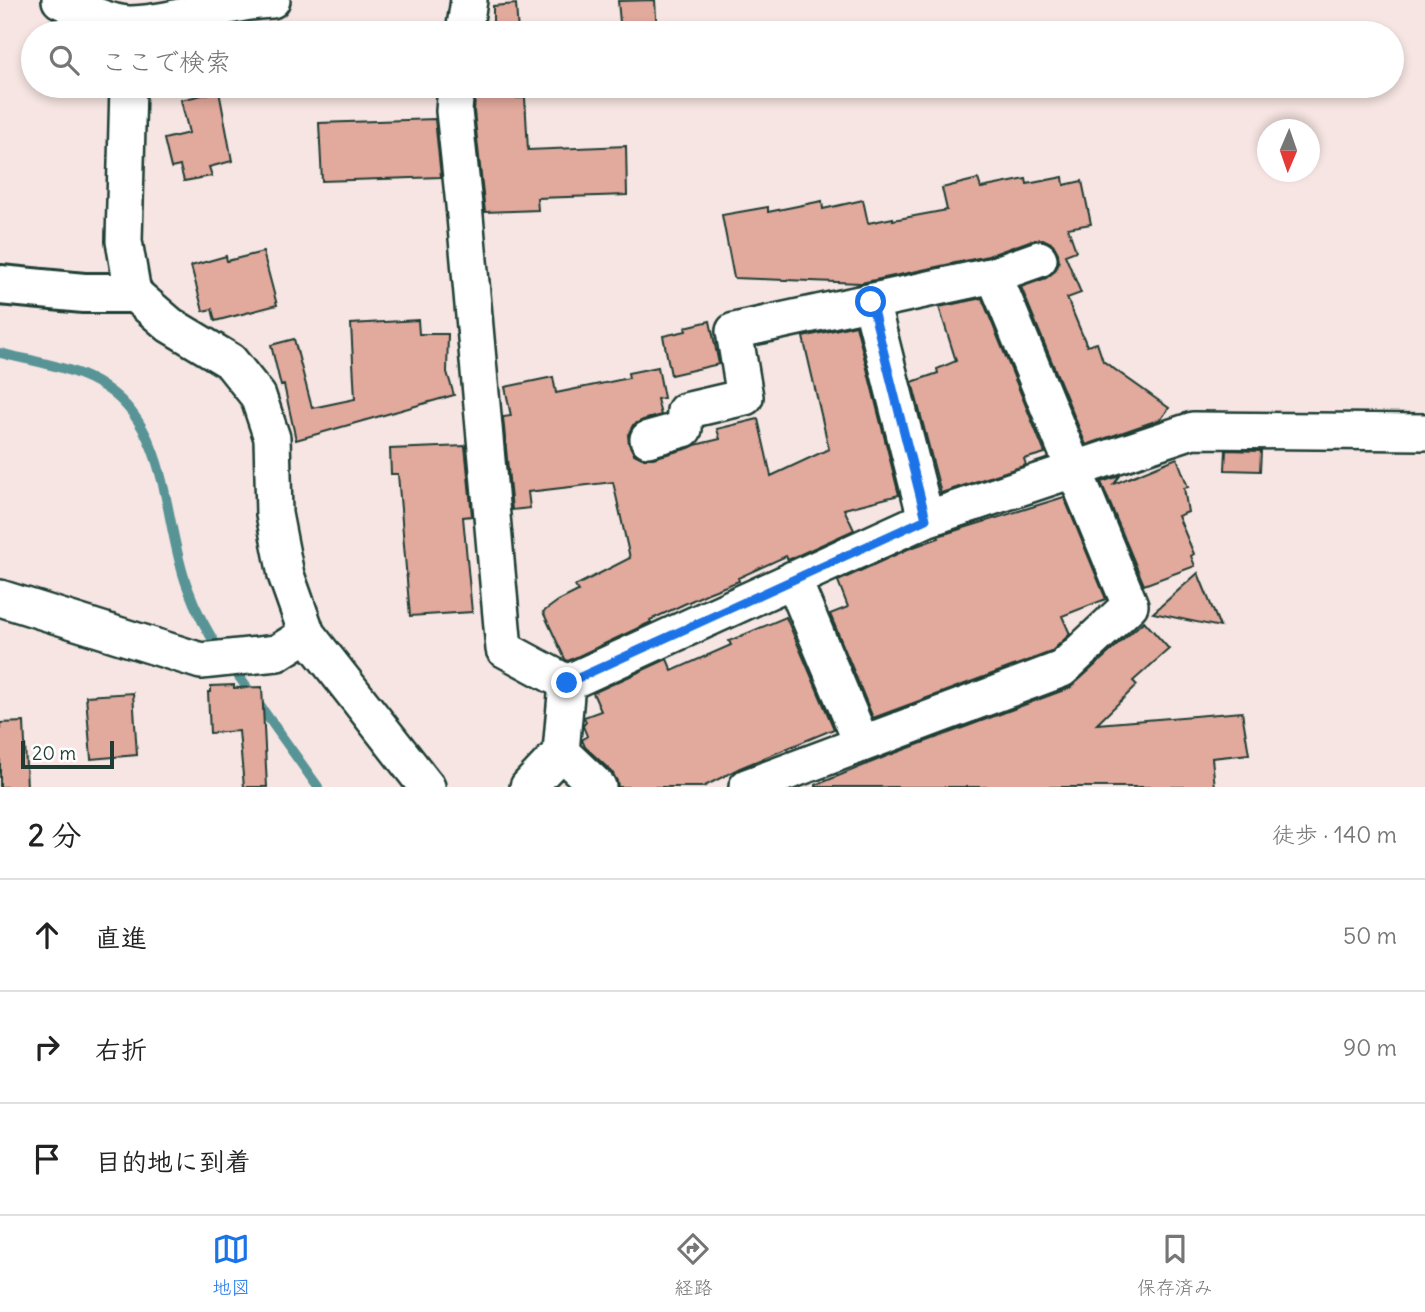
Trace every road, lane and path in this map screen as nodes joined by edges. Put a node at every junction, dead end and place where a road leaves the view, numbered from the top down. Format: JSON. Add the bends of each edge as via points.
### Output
{"nodes":[{"id":1,"x":60,"y":0,"type":"edge"},
{"id":2,"x":248,"y":0,"type":"edge"},
{"id":3,"x":272,"y":0,"type":"edge"},
{"id":4,"x":468,"y":0,"type":"edge"},
{"id":5,"x":108,"y":21,"type":"edge"},
{"id":6,"x":162,"y":21,"type":"edge"},
{"id":7,"x":465,"y":21,"type":"edge"},
{"id":8,"x":127,"y":98,"type":"edge"},
{"id":9,"x":455,"y":98,"type":"edge"},
{"id":10,"x":1039,"y":259,"type":"dead end"},
{"id":11,"x":994,"y":275,"type":"junction"},
{"id":12,"x":0,"y":285,"type":"edge"},
{"id":13,"x":133,"y":293,"type":"junction"},
{"id":14,"x":871,"y":302,"type":"junction"},
{"id":15,"x":1425,"y":432,"type":"edge"},
{"id":16,"x":649,"y":439,"type":"dead end"},
{"id":17,"x":1073,"y":468,"type":"junction"},
{"id":18,"x":926,"y":519,"type":"junction"},
{"id":19,"x":793,"y":579,"type":"junction"},
{"id":20,"x":0,"y":597,"type":"edge"},
{"id":21,"x":307,"y":634,"type":"junction"},
{"id":22,"x":567,"y":683,"type":"junction"},
{"id":23,"x":862,"y":744,"type":"junction"},
{"id":24,"x":561,"y":752,"type":"junction"},
{"id":25,"x":427,"y":787,"type":"edge"},
{"id":26,"x":528,"y":787,"type":"edge"},
{"id":27,"x":598,"y":787,"type":"edge"},
{"id":28,"x":747,"y":787,"type":"edge"}],
"edges":[{"from":1,"to":5,"type":"street"},
{"from":2,"to":3,"type":"street"},
{"from":2,"to":6,"type":"street"},
{"from":4,"to":7,"type":"street"},
{"from":8,"to":13,"type":"street","via":[[124,241]]},
{"from":9,"to":22,"type":"street","via":[[504,649]]},
{"from":10,"to":11,"type":"street"},
{"from":11,"to":14,"type":"street"},
{"from":11,"to":17,"type":"street"},
{"from":12,"to":13,"type":"street"},
{"from":13,"to":21,"type":"street","via":[[170,325],[230,361],[258,396],[272,438],[274,514],[286,575]]},
{"from":14,"to":16,"type":"street","via":[[734,331],[745,397],[685,411],[684,429]]},
{"from":14,"to":18,"type":"street"},
{"from":15,"to":17,"type":"street","via":[[1193,430]]},
{"from":17,"to":18,"type":"street"},
{"from":17,"to":23,"type":"street","via":[[1129,605],[1062,669]]},
{"from":18,"to":19,"type":"street"},
{"from":19,"to":22,"type":"street"},
{"from":19,"to":23,"type":"street"},
{"from":20,"to":21,"type":"street","via":[[201,661],[277,653]]},
{"from":21,"to":25,"type":"street"},
{"from":22,"to":24,"type":"street"},
{"from":23,"to":28,"type":"street"},
{"from":24,"to":26,"type":"street"},
{"from":24,"to":27,"type":"street"}]}
